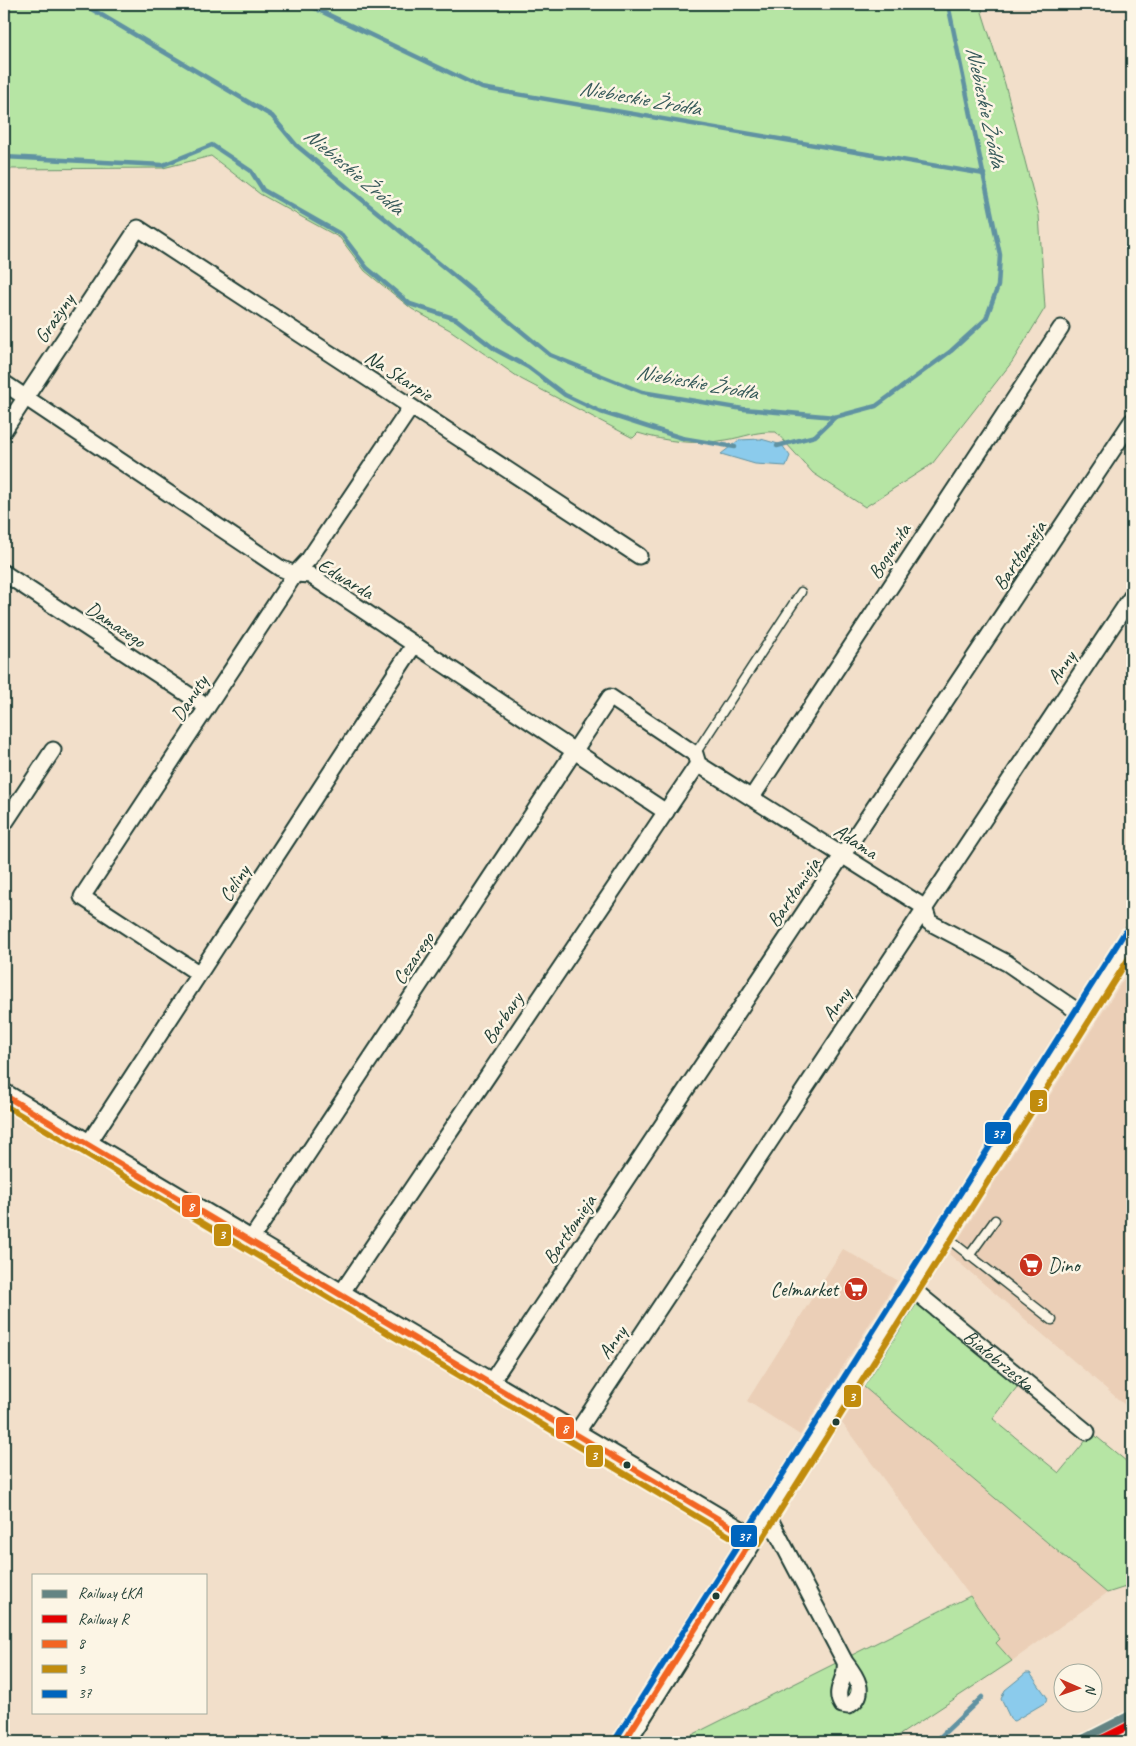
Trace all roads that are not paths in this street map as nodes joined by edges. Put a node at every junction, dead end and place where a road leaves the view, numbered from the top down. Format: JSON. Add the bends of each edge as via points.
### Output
{"nodes":[{"id":1,"x":138,"y":228,"type":"joint"},
{"id":2,"x":1061,"y":328,"type":"dead end"},
{"id":3,"x":4,"y":383,"type":"edge"},
{"id":4,"x":25,"y":398,"type":"junction"},
{"id":5,"x":411,"y":407,"type":"junction"},
{"id":6,"x":1132,"y":422,"type":"edge"},
{"id":7,"x":4,"y":430,"type":"edge"},
{"id":8,"x":639,"y":556,"type":"dead end"},
{"id":9,"x":4,"y":573,"type":"edge"},
{"id":10,"x":295,"y":574,"type":"junction"},
{"id":11,"x":801,"y":592,"type":"dead end"},
{"id":12,"x":1132,"y":596,"type":"edge"},
{"id":13,"x":414,"y":645,"type":"junction"},
{"id":14,"x":610,"y":697,"type":"joint"},
{"id":15,"x":207,"y":708,"type":"junction"},
{"id":16,"x":53,"y":750,"type":"dead end"},
{"id":17,"x":575,"y":751,"type":"junction"},
{"id":18,"x":697,"y":759,"type":"junction"},
{"id":19,"x":752,"y":797,"type":"junction"},
{"id":20,"x":666,"y":812,"type":"junction"},
{"id":21,"x":4,"y":824,"type":"edge"},
{"id":22,"x":841,"y":856,"type":"junction"},
{"id":23,"x":924,"y":907,"type":"junction"},
{"id":24,"x":1132,"y":937,"type":"edge"},
{"id":25,"x":198,"y":973,"type":"junction"},
{"id":26,"x":1083,"y":1015,"type":"junction"},
{"id":27,"x":4,"y":1095,"type":"edge"},
{"id":28,"x":88,"y":1144,"type":"junction"},
{"id":29,"x":995,"y":1220,"type":"dead end"},
{"id":30,"x":944,"y":1235,"type":"junction"},
{"id":31,"x":250,"y":1241,"type":"junction"},
{"id":32,"x":969,"y":1256,"type":"junction"},
{"id":33,"x":911,"y":1288,"type":"junction"},
{"id":34,"x":340,"y":1295,"type":"junction"},
{"id":35,"x":1052,"y":1320,"type":"dead end"},
{"id":36,"x":489,"y":1385,"type":"junction"},
{"id":37,"x":1086,"y":1432,"type":"dead end"},
{"id":38,"x":575,"y":1435,"type":"junction"},
{"id":39,"x":766,"y":1518,"type":"junction"},
{"id":40,"x":752,"y":1539,"type":"junction"},
{"id":41,"x":845,"y":1662,"type":"dead end"},
{"id":42,"x":624,"y":1742,"type":"edge"}],
"edges":[{"from":1,"to":4,"type":"street","name":"Grażyny"},
{"from":1,"to":5,"type":"street","name":"Na Skarpie"},
{"from":2,"to":19,"type":"street","name":"Bogumiła"},
{"from":3,"to":4,"type":"street","name":"Edwarda"},
{"from":4,"to":7,"type":"street","name":"Grażyny"},
{"from":4,"to":10,"type":"street","name":"Edwarda","via":[[280,568]]},
{"from":5,"to":8,"type":"street","name":"Na Skarpie"},
{"from":5,"to":10,"type":"street","name":"Danuty","via":[[309,560]]},
{"from":6,"to":22,"type":"street","name":"Bartłomieja"},
{"from":9,"to":15,"type":"street","name":"Damazego"},
{"from":10,"to":13,"type":"street","name":"Edwarda","via":[[310,575]]},
{"from":10,"to":15,"type":"street","name":"Danuty"},
{"from":11,"to":18,"type":"lane"},
{"from":12,"to":23,"type":"street","name":"Anny"},
{"from":13,"to":17,"type":"street","name":"Edwarda"},
{"from":13,"to":25,"type":"street","name":"Celiny"},
{"from":14,"to":17,"type":"street","name":"Cezarego"},
{"from":14,"to":18,"type":"street","name":"Adama"},
{"from":15,"to":25,"type":"street","name":"Danuty","via":[[82,897]]},
{"from":16,"to":21,"type":"street"},
{"from":17,"to":20,"type":"street","name":"Edwarda"},
{"from":17,"to":31,"type":"street","name":"Cezarego"},
{"from":18,"to":19,"type":"street","name":"Adama"},
{"from":18,"to":20,"type":"street","name":"Barbary"},
{"from":19,"to":22,"type":"street","name":"Adama"},
{"from":20,"to":34,"type":"street","name":"Barbary"},
{"from":22,"to":23,"type":"street","name":"Adama"},
{"from":22,"to":36,"type":"street","name":"Bartłomieja"},
{"from":23,"to":26,"type":"street","name":"Adama","via":[[929,922],[1007,962]]},
{"from":23,"to":38,"type":"street","name":"Anny"},
{"from":24,"to":26,"type":"main road"},
{"from":25,"to":28,"type":"street","name":"Celiny"},
{"from":26,"to":30,"type":"main road"},
{"from":27,"to":28,"type":"main road"},
{"from":28,"to":31,"type":"main road"},
{"from":29,"to":32,"type":"lane"},
{"from":30,"to":32,"type":"lane"},
{"from":30,"to":33,"type":"main road"},
{"from":31,"to":34,"type":"main road"},
{"from":32,"to":35,"type":"lane"},
{"from":33,"to":37,"type":"street","name":"Białobrzeska"},
{"from":33,"to":39,"type":"main road"},
{"from":34,"to":36,"type":"main road"},
{"from":36,"to":38,"type":"main road"},
{"from":38,"to":40,"type":"main road"},
{"from":39,"to":40,"type":"main road"},
{"from":39,"to":41,"type":"street","via":[[773,1525]]},
{"from":40,"to":42,"type":"main road"}]}
